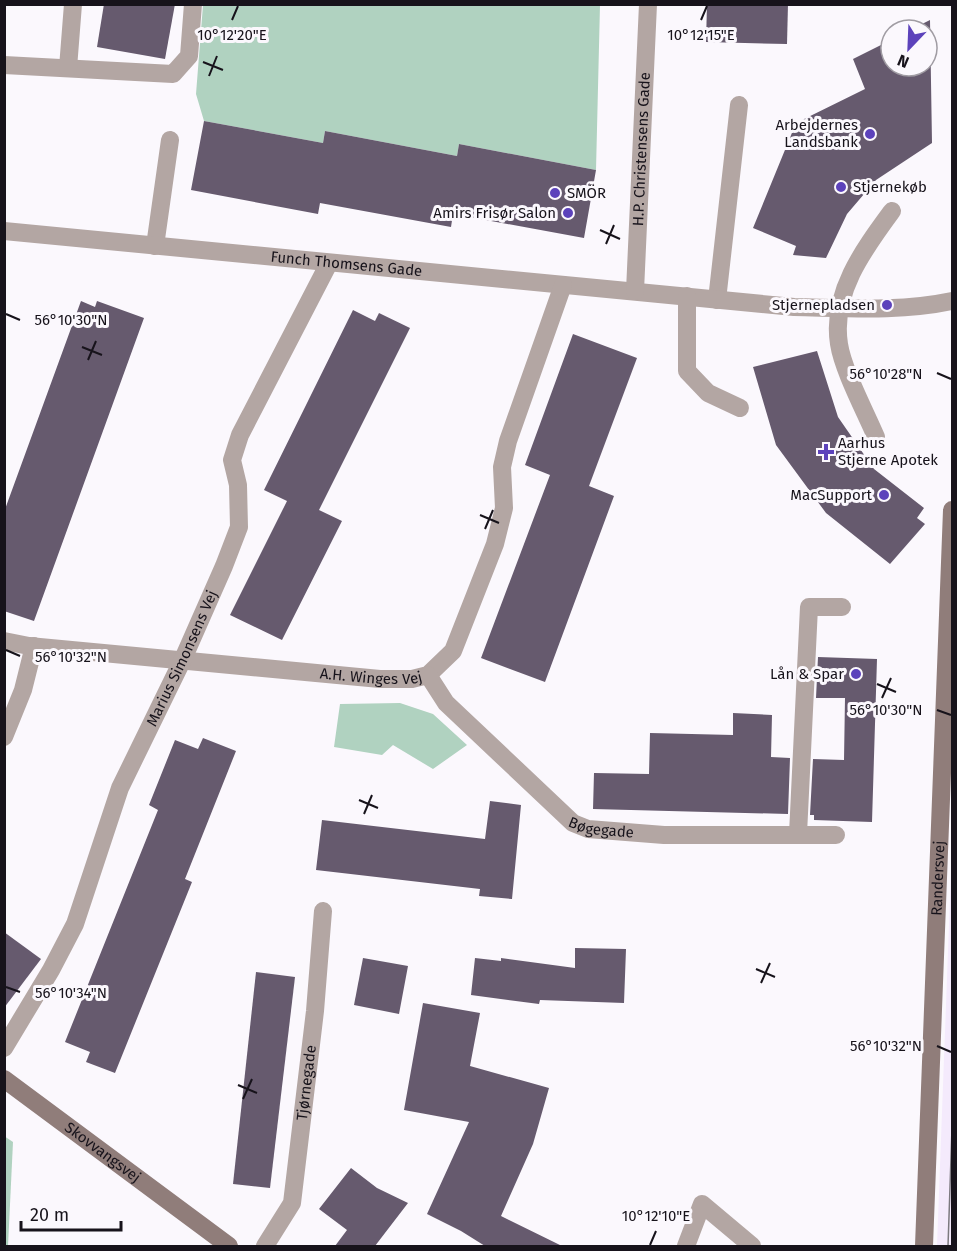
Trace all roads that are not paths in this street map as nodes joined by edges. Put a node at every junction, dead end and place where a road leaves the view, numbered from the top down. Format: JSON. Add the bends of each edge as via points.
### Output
{"nodes":[{"id":1,"x":73,"y":4,"type":"edge"},
{"id":2,"x":193,"y":4,"type":"edge"},
{"id":3,"x":648,"y":4,"type":"edge"},
{"id":4,"x":4,"y":65,"type":"edge"},
{"id":5,"x":68,"y":68,"type":"junction"},
{"id":6,"x":739,"y":105,"type":"dead end"},
{"id":7,"x":170,"y":140,"type":"dead end"},
{"id":8,"x":892,"y":211,"type":"dead end"},
{"id":9,"x":4,"y":231,"type":"edge"},
{"id":10,"x":155,"y":246,"type":"junction"},
{"id":11,"x":329,"y":263,"type":"junction"},
{"id":12,"x":563,"y":285,"type":"junction"},
{"id":13,"x":635,"y":291,"type":"junction"},
{"id":14,"x":687,"y":296,"type":"junction"},
{"id":15,"x":717,"y":300,"type":"junction"},
{"id":16,"x":952,"y":302,"type":"edge"},
{"id":17,"x":841,"y":308,"type":"junction"},
{"id":18,"x":740,"y":408,"type":"dead end"},
{"id":19,"x":876,"y":437,"type":"dead end"},
{"id":20,"x":952,"y":510,"type":"edge"},
{"id":21,"x":842,"y":607,"type":"dead end"},
{"id":22,"x":4,"y":641,"type":"edge"},
{"id":23,"x":34,"y":646,"type":"junction"},
{"id":24,"x":183,"y":659,"type":"junction"},
{"id":25,"x":428,"y":675,"type":"junction"},
{"id":26,"x":4,"y":737,"type":"edge"},
{"id":27,"x":798,"y":834,"type":"junction"},
{"id":28,"x":836,"y":835,"type":"dead end"},
{"id":29,"x":323,"y":911,"type":"dead end"},
{"id":30,"x":4,"y":1048,"type":"edge"},
{"id":31,"x":4,"y":1079,"type":"edge"},
{"id":32,"x":229,"y":1246,"type":"edge"},
{"id":33,"x":265,"y":1246,"type":"edge"},
{"id":34,"x":686,"y":1246,"type":"edge"},
{"id":35,"x":752,"y":1246,"type":"edge"},
{"id":36,"x":924,"y":1246,"type":"edge"}],
"edges":[{"from":1,"to":5,"type":"street"},
{"from":2,"to":5,"type":"street","via":[[189,56],[173,74]]},
{"from":3,"to":13,"type":"street","name":"H.P. Christensens Gade"},
{"from":4,"to":5,"type":"street"},
{"from":6,"to":15,"type":"street"},
{"from":7,"to":10,"type":"street"},
{"from":8,"to":17,"type":"street","via":[[860,255]]},
{"from":9,"to":10,"type":"street","name":"Funch Thomsens Gade"},
{"from":10,"to":11,"type":"street","name":"Funch Thomsens Gade"},
{"from":11,"to":12,"type":"street","name":"Funch Thomsens Gade"},
{"from":11,"to":24,"type":"street","name":"Marius Simonsens Vej","via":[[240,435],[232,460],[238,485],[239,527]]},
{"from":12,"to":13,"type":"street","name":"Funch Thomsens Gade"},
{"from":12,"to":25,"type":"street","name":"A.H. Winges Vej","via":[[508,441],[502,467],[504,508],[495,544],[453,651]]},
{"from":13,"to":14,"type":"street","name":"Funch Thomsens Gade"},
{"from":14,"to":15,"type":"street","name":"Funch Thomsens Gade"},
{"from":14,"to":18,"type":"street","via":[[687,371],[708,393]]},
{"from":15,"to":17,"type":"street","name":"Funch Thomsens Gade"},
{"from":16,"to":17,"type":"street","name":"Funch Thomsens Gade","via":[[918,307]]},
{"from":17,"to":19,"type":"street","via":[[839,346]]},
{"from":20,"to":36,"type":"street","name":"Randersvej"},
{"from":21,"to":27,"type":"street","via":[[809,607]]},
{"from":22,"to":23,"type":"street","name":"A.H. Winges Vej"},
{"from":23,"to":24,"type":"street","name":"A.H. Winges Vej"},
{"from":23,"to":26,"type":"street","via":[[23,690]]},
{"from":24,"to":25,"type":"street","name":"A.H. Winges Vej","via":[[380,679]]},
{"from":24,"to":30,"type":"street","name":"Marius Simonsens Vej","via":[[120,788],[75,924]]},
{"from":25,"to":27,"type":"street","name":"Bøgegade","via":[[446,703],[573,823],[588,829],[664,835]]},
{"from":27,"to":28,"type":"street","name":"Bøgegade"},
{"from":29,"to":33,"type":"street","name":"Tjørnegade","via":[[292,1203]]},
{"from":31,"to":32,"type":"street","name":"Skovvangsvej"},
{"from":34,"to":35,"type":"street","via":[[702,1204]]}]}
